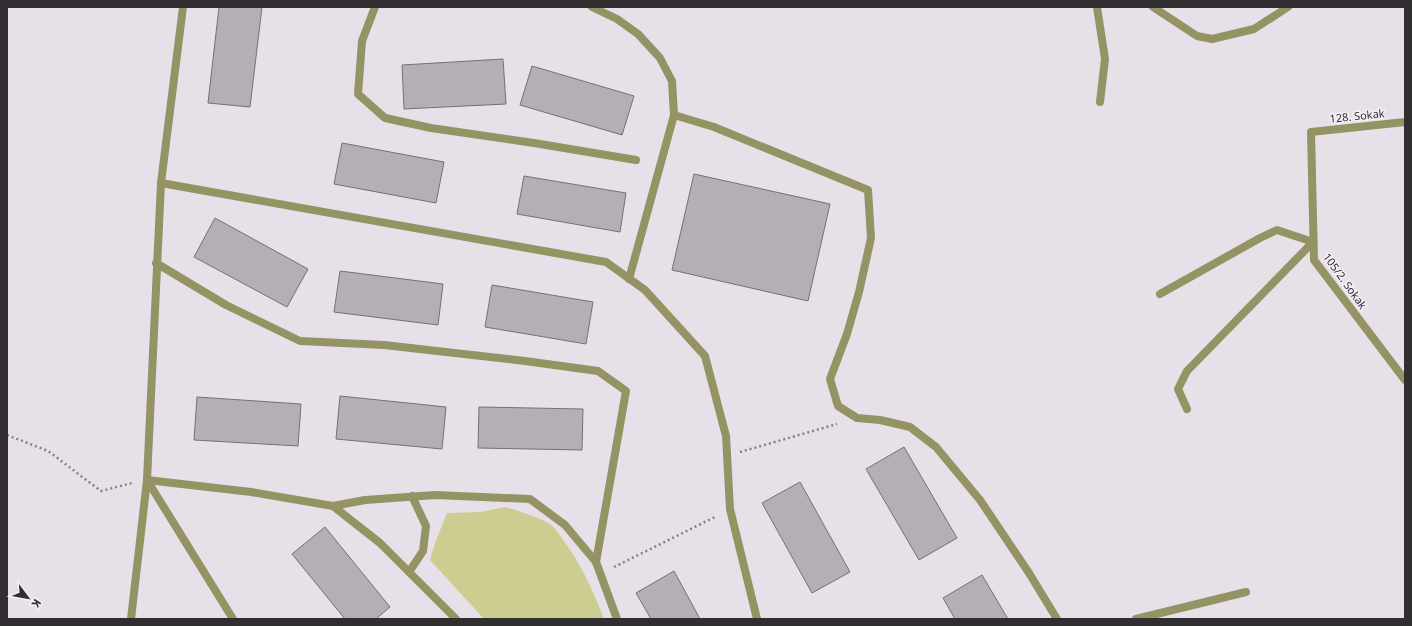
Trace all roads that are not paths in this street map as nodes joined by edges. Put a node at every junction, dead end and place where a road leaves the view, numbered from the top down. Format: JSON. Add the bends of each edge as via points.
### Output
{"nodes":[{"id":1,"x":183,"y":7,"type":"edge"},
{"id":2,"x":375,"y":7,"type":"edge"},
{"id":3,"x":592,"y":7,"type":"edge"},
{"id":4,"x":1097,"y":7,"type":"edge"},
{"id":5,"x":1153,"y":7,"type":"edge"},
{"id":6,"x":1288,"y":7,"type":"edge"},
{"id":7,"x":1100,"y":102,"type":"dead end"},
{"id":8,"x":674,"y":116,"type":"junction"},
{"id":9,"x":1405,"y":122,"type":"edge"},
{"id":10,"x":1311,"y":132,"type":"joint"},
{"id":11,"x":636,"y":160,"type":"dead end"},
{"id":12,"x":161,"y":183,"type":"junction"},
{"id":13,"x":1313,"y":242,"type":"junction"},
{"id":14,"x":156,"y":263,"type":"junction"},
{"id":15,"x":629,"y":278,"type":"junction"},
{"id":16,"x":1160,"y":294,"type":"dead end"},
{"id":17,"x":1405,"y":380,"type":"edge"},
{"id":18,"x":1188,"y":409,"type":"dead end"},
{"id":19,"x":147,"y":480,"type":"junction"},
{"id":20,"x":412,"y":496,"type":"junction"},
{"id":21,"x":334,"y":506,"type":"junction"},
{"id":22,"x":596,"y":562,"type":"junction"},
{"id":23,"x":409,"y":572,"type":"junction"},
{"id":24,"x":1246,"y":592,"type":"dead end"},
{"id":25,"x":131,"y":619,"type":"edge"},
{"id":26,"x":233,"y":619,"type":"edge"},
{"id":27,"x":456,"y":619,"type":"edge"},
{"id":28,"x":617,"y":619,"type":"edge"},
{"id":29,"x":757,"y":619,"type":"edge"},
{"id":30,"x":1057,"y":619,"type":"edge"},
{"id":31,"x":1136,"y":619,"type":"edge"}],
"edges":[{"from":1,"to":12,"type":"street"},
{"from":2,"to":11,"type":"street","via":[[362,41],[358,94],[384,118],[430,128]]},
{"from":3,"to":8,"type":"street","via":[[638,34],[660,58],[672,81]]},
{"from":4,"to":7,"type":"street","via":[[1105,59]]},
{"from":5,"to":6,"type":"street","via":[[1197,36],[1212,39],[1254,29]]},
{"from":8,"to":15,"type":"street"},
{"from":8,"to":30,"type":"street","via":[[714,127],[868,190],[871,238],[847,334],[830,379],[838,406],[857,418],[880,420],[910,428],[936,447],[980,500]]},
{"from":9,"to":10,"type":"street","name":"128. Sokak"},
{"from":10,"to":13,"type":"street","name":"105/2. Sokak"},
{"from":12,"to":14,"type":"street"},
{"from":12,"to":15,"type":"street","via":[[606,262]]},
{"from":13,"to":16,"type":"street","via":[[1277,230]]},
{"from":13,"to":17,"type":"street","name":"105/2. Sokak","via":[[1314,260]]},
{"from":13,"to":18,"type":"street","via":[[1186,371],[1178,389]]},
{"from":14,"to":19,"type":"street"},
{"from":14,"to":22,"type":"street","via":[[226,305],[300,341],[384,345],[598,371],[626,391]]},
{"from":15,"to":29,"type":"street","via":[[645,290],[706,356],[726,436],[730,509]]},
{"from":19,"to":21,"type":"street","via":[[251,492]]},
{"from":19,"to":25,"type":"street"},
{"from":19,"to":26,"type":"street"},
{"from":20,"to":21,"type":"street","via":[[365,500]]},
{"from":20,"to":22,"type":"street","via":[[530,499],[565,525]]},
{"from":20,"to":23,"type":"street","via":[[426,526],[422,551]]},
{"from":21,"to":23,"type":"street"},
{"from":22,"to":28,"type":"street"},
{"from":23,"to":27,"type":"street"},
{"from":24,"to":31,"type":"street"}]}
